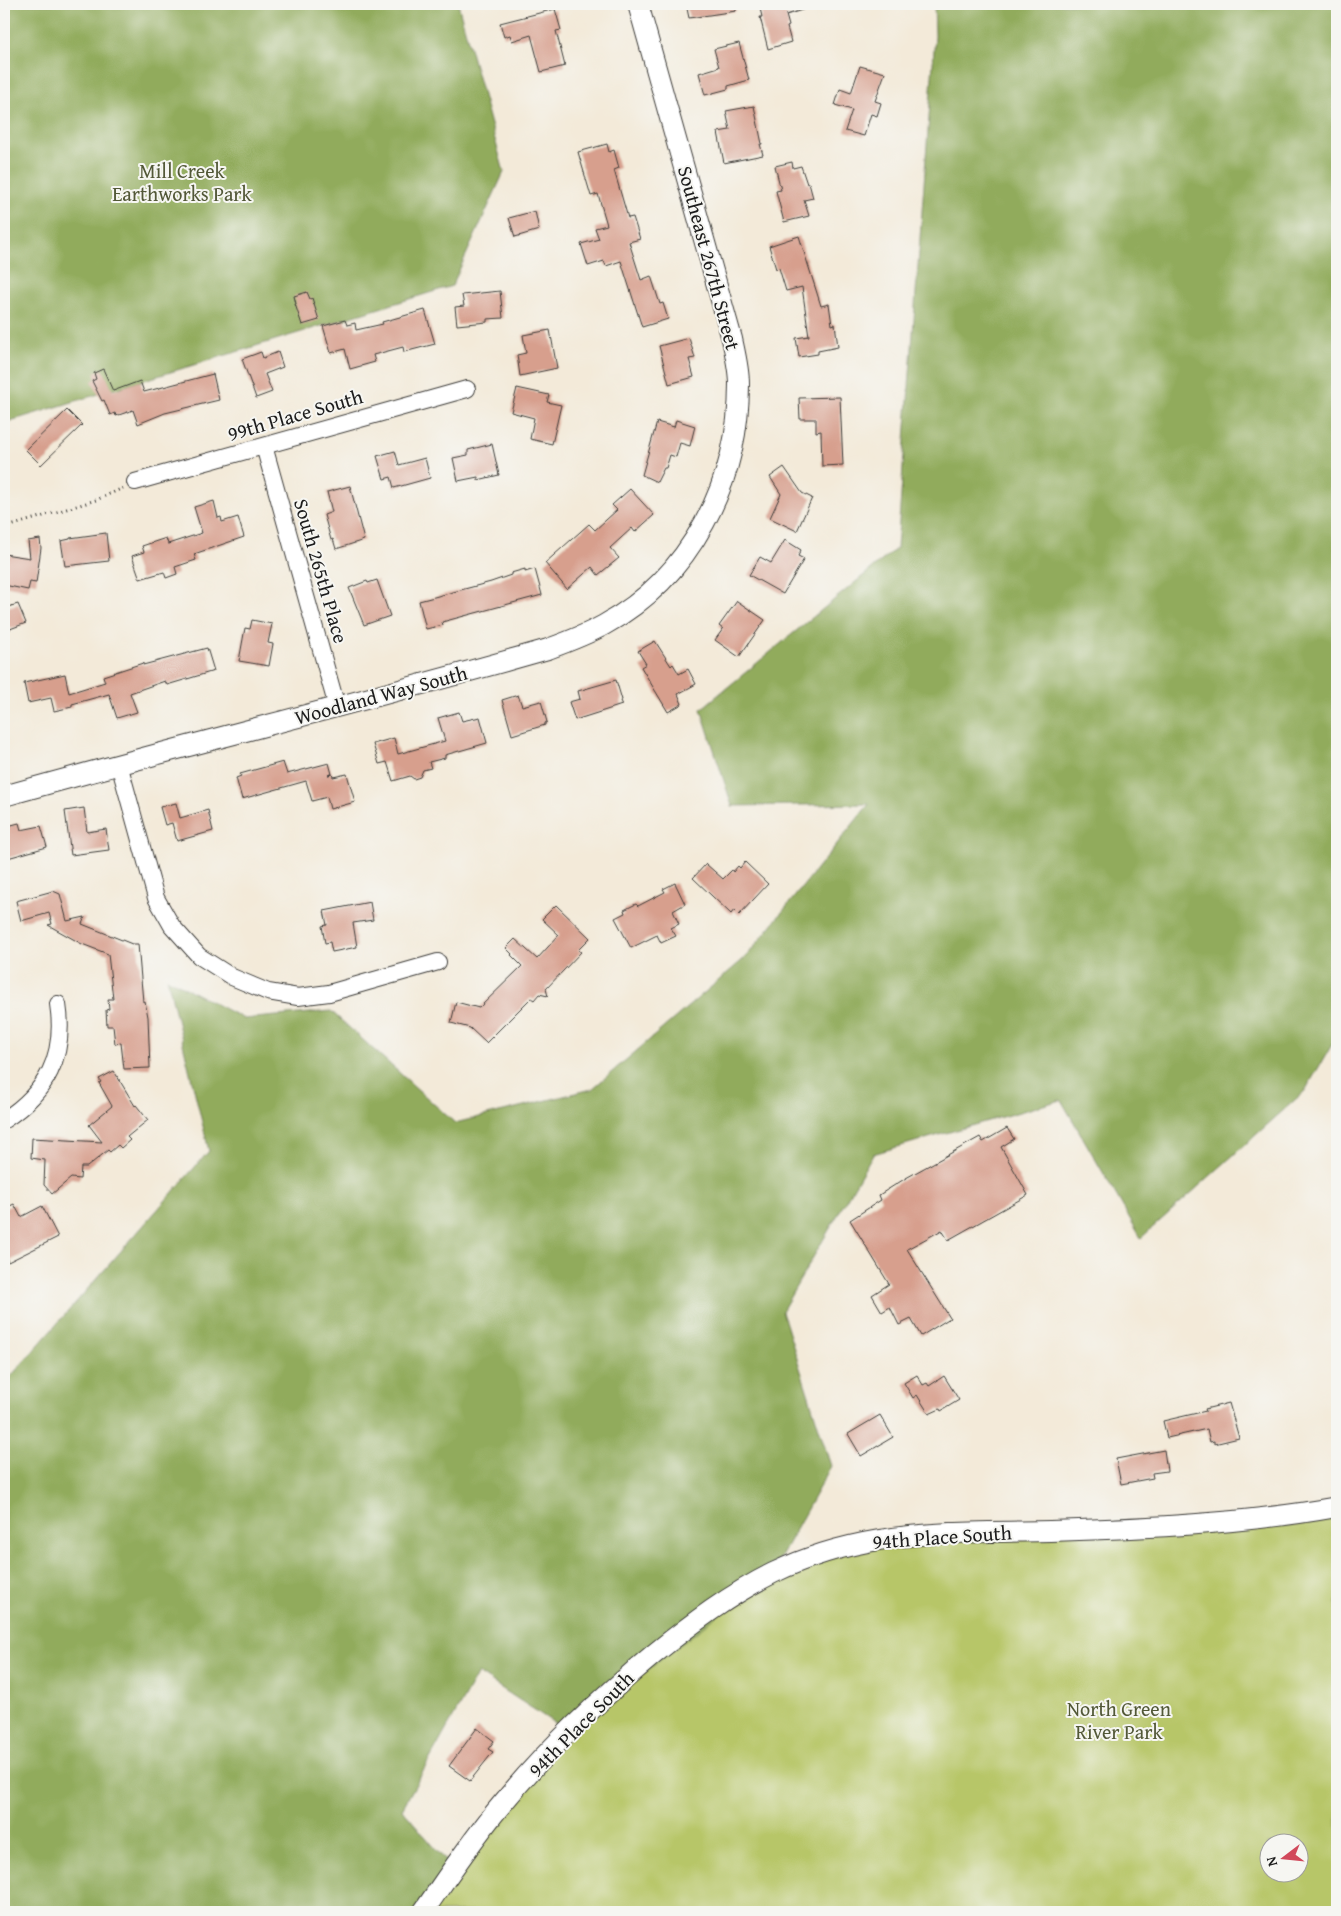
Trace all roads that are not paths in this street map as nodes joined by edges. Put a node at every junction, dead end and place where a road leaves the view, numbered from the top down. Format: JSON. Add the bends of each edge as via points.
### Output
{"nodes":[{"id":1,"x":638,"y":4,"type":"edge"},
{"id":2,"x":467,"y":389,"type":"dead end"},
{"id":3,"x":264,"y":446,"type":"junction"},
{"id":4,"x":135,"y":482,"type":"road end"},
{"id":5,"x":710,"y":514,"type":"joint"},
{"id":6,"x":338,"y":707,"type":"junction"},
{"id":7,"x":119,"y":764,"type":"junction"},
{"id":8,"x":4,"y":796,"type":"edge"},
{"id":9,"x":438,"y":962,"type":"dead end"},
{"id":10,"x":58,"y":1004,"type":"dead end"},
{"id":11,"x":4,"y":1120,"type":"edge"},
{"id":12,"x":1337,"y":1507,"type":"edge"},
{"id":13,"x":423,"y":1912,"type":"edge"}],
"edges":[{"from":1,"to":5,"type":"street","name":"Southeast 267th Street","via":[[732,339],[739,383],[736,435],[725,477]]},
{"from":2,"to":3,"type":"street","name":"99th Place South"},
{"from":3,"to":4,"type":"street","name":"99th Place South"},
{"from":3,"to":6,"type":"street","name":"South 265th Place"},
{"from":5,"to":6,"type":"street","name":"Woodland Way South","via":[[673,569],[653,589],[604,625],[548,649]]},
{"from":6,"to":7,"type":"street","name":"Woodland Way South"},
{"from":7,"to":8,"type":"street","name":"Woodland Way South"},
{"from":7,"to":9,"type":"street","via":[[156,898],[172,926],[199,956],[232,977],[268,992],[298,997],[330,993]]},
{"from":10,"to":11,"type":"street","via":[[62,1026],[53,1066],[30,1100]]},
{"from":12,"to":13,"type":"street","name":"94th Place South","via":[[1138,1528],[914,1535],[843,1548],[789,1566],[751,1585],[703,1616],[586,1713],[501,1804]]}]}
